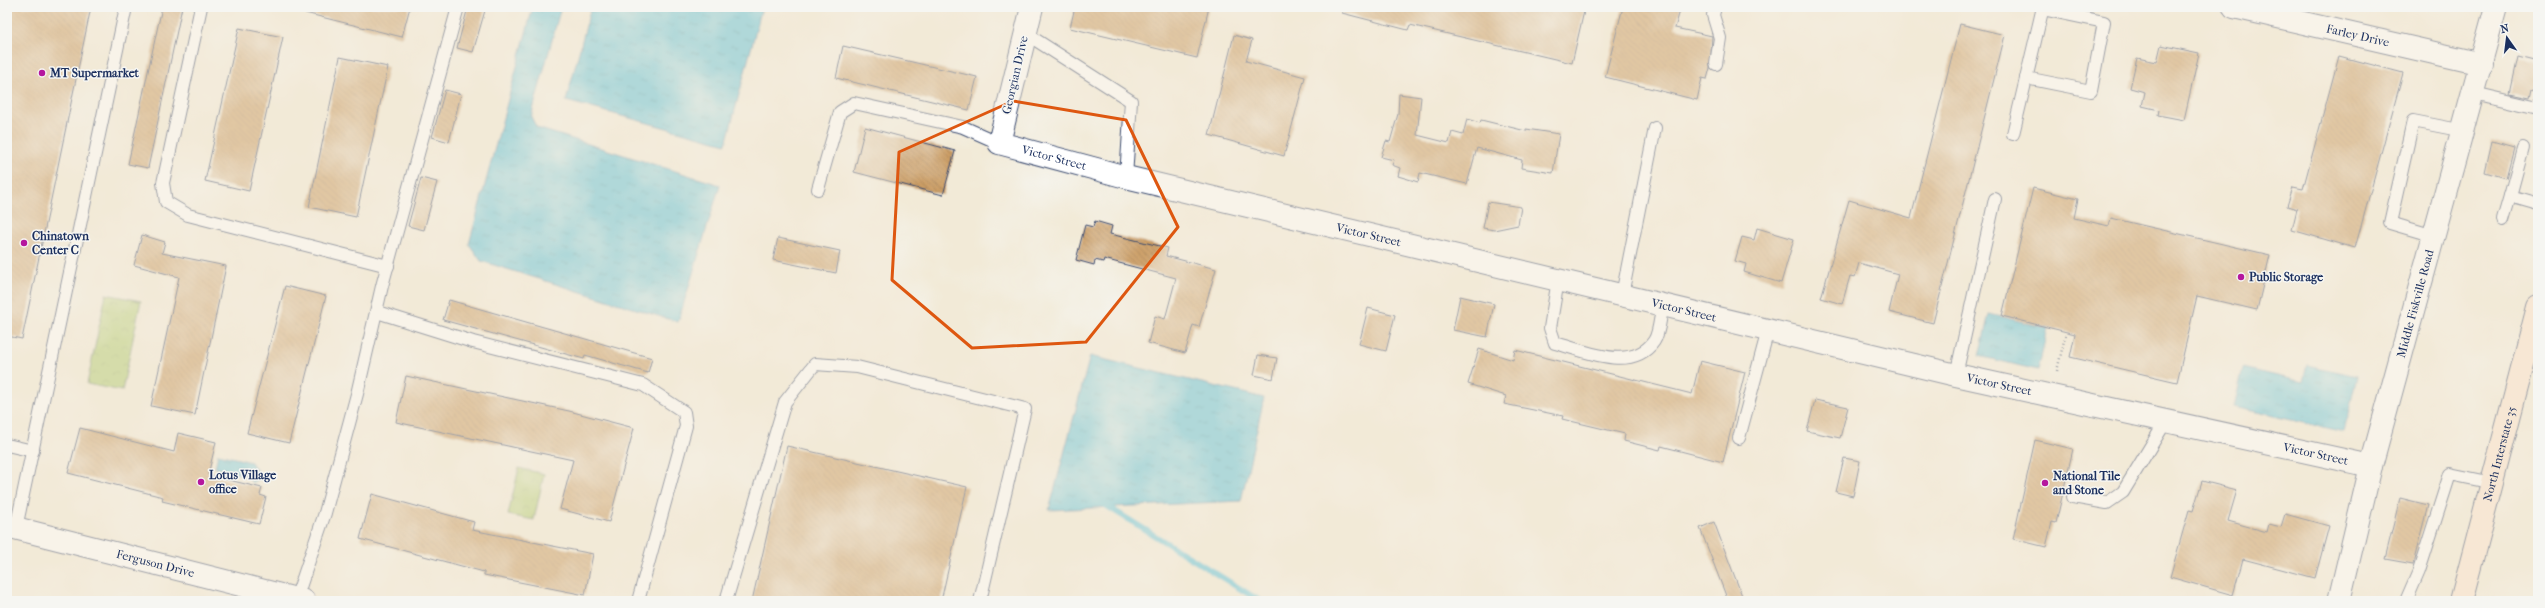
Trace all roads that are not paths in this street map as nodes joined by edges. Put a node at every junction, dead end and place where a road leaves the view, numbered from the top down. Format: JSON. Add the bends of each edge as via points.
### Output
{"nodes":[{"id":1,"x":126,"y":7,"type":"edge"},
{"id":2,"x":201,"y":7,"type":"edge"},
{"id":3,"x":458,"y":7,"type":"edge"},
{"id":4,"x":1032,"y":7,"type":"edge"},
{"id":5,"x":1715,"y":7,"type":"edge"},
{"id":6,"x":2234,"y":7,"type":"edge"},
{"id":7,"x":2496,"y":7,"type":"edge"},
{"id":8,"x":2043,"y":8,"type":"edge"},
{"id":9,"x":1025,"y":33,"type":"junction"},
{"id":10,"x":1716,"y":64,"type":"dead end"},
{"id":11,"x":2482,"y":64,"type":"junction"},
{"id":12,"x":2026,"y":78,"type":"junction"},
{"id":13,"x":2474,"y":93,"type":"junction"},
{"id":14,"x":2538,"y":108,"type":"edge"},
{"id":15,"x":1655,"y":128,"type":"dead end"},
{"id":16,"x":2464,"y":131,"type":"junction"},
{"id":17,"x":2013,"y":134,"type":"dead end"},
{"id":18,"x":999,"y":143,"type":"junction"},
{"id":19,"x":2523,"y":148,"type":"dead end"},
{"id":20,"x":1126,"y":177,"type":"junction"},
{"id":21,"x":818,"y":189,"type":"dead end"},
{"id":22,"x":2510,"y":196,"type":"junction"},
{"id":23,"x":1995,"y":199,"type":"dead end"},
{"id":24,"x":2538,"y":204,"type":"edge"},
{"id":25,"x":2503,"y":220,"type":"dead end"},
{"id":26,"x":2434,"y":236,"type":"junction"},
{"id":27,"x":388,"y":266,"type":"junction"},
{"id":28,"x":1558,"y":280,"type":"junction"},
{"id":29,"x":1622,"y":295,"type":"junction"},
{"id":30,"x":1662,"y":305,"type":"junction"},
{"id":31,"x":2538,"y":307,"type":"edge"},
{"id":32,"x":377,"y":312,"type":"junction"},
{"id":33,"x":1768,"y":330,"type":"junction"},
{"id":34,"x":1956,"y":375,"type":"junction"},
{"id":35,"x":2166,"y":421,"type":"junction"},
{"id":36,"x":1739,"y":438,"type":"dead end"},
{"id":37,"x":7,"y":445,"type":"edge"},
{"id":38,"x":33,"y":450,"type":"junction"},
{"id":39,"x":2371,"y":466,"type":"junction"},
{"id":40,"x":2493,"y":483,"type":"junction"},
{"id":41,"x":2073,"y":497,"type":"dead end"},
{"id":42,"x":12,"y":527,"type":"edge"},
{"id":43,"x":300,"y":600,"type":"edge"},
{"id":44,"x":638,"y":601,"type":"edge"},
{"id":45,"x":726,"y":601,"type":"edge"},
{"id":46,"x":980,"y":601,"type":"edge"},
{"id":47,"x":2339,"y":601,"type":"edge"},
{"id":48,"x":2406,"y":601,"type":"edge"},
{"id":49,"x":2462,"y":601,"type":"edge"}],
"edges":[{"from":1,"to":38,"type":"lane"},
{"from":2,"to":27,"type":"lane","via":[[163,183],[166,202],[188,215]]},
{"from":3,"to":27,"type":"lane"},
{"from":4,"to":9,"type":"street","name":"Georgian Drive"},
{"from":5,"to":10,"type":"lane","via":[[1713,15],[1720,38]]},
{"from":6,"to":11,"type":"street","name":"Farley Drive"},
{"from":7,"to":11,"type":"street","name":"Middle Fiskville Road"},
{"from":8,"to":12,"type":"lane"},
{"from":8,"to":12,"type":"lane","via":[[2104,22],[2091,90]]},
{"from":9,"to":18,"type":"street","name":"Georgian Drive"},
{"from":9,"to":20,"type":"lane","via":[[1131,101]]},
{"from":11,"to":13,"type":"street","name":"Middle Fiskville Road"},
{"from":12,"to":17,"type":"lane"},
{"from":13,"to":14,"type":"lane"},
{"from":13,"to":16,"type":"street","name":"Middle Fiskville Road"},
{"from":15,"to":29,"type":"lane"},
{"from":16,"to":26,"type":"street","name":"Middle Fiskville Road"},
{"from":16,"to":26,"type":"lane","via":[[2413,122],[2390,223]]},
{"from":18,"to":20,"type":"street","name":"Victor Street"},
{"from":18,"to":21,"type":"lane","via":[[963,128],[854,102],[840,112]]},
{"from":19,"to":22,"type":"lane"},
{"from":20,"to":28,"type":"street","name":"Victor Street"},
{"from":22,"to":24,"type":"lane"},
{"from":22,"to":25,"type":"lane"},
{"from":23,"to":34,"type":"lane"},
{"from":26,"to":39,"type":"street","name":"Middle Fiskville Road"},
{"from":27,"to":32,"type":"lane"},
{"from":28,"to":29,"type":"street","name":"Victor Street"},
{"from":28,"to":30,"type":"lane","via":[[1550,328],[1555,343],[1624,359],[1641,355],[1655,340]]},
{"from":29,"to":30,"type":"street","name":"Victor Street"},
{"from":30,"to":33,"type":"street","name":"Victor Street"},
{"from":31,"to":40,"type":"main road","name":"North Interstate 35"},
{"from":32,"to":43,"type":"lane","via":[[358,394]]},
{"from":32,"to":44,"type":"lane","via":[[473,342],[643,385],[684,412],[686,426]]},
{"from":33,"to":34,"type":"street","name":"Victor Street"},
{"from":33,"to":36,"type":"lane"},
{"from":34,"to":35,"type":"street","name":"Victor Street"},
{"from":35,"to":39,"type":"street","name":"Victor Street"},
{"from":35,"to":41,"type":"lane","via":[[2123,492],[2106,503]]},
{"from":37,"to":38,"type":"lane"},
{"from":38,"to":42,"type":"lane"},
{"from":39,"to":47,"type":"street","name":"Middle Fiskville Road"},
{"from":40,"to":48,"type":"lane","via":[[2450,474],[2419,571]]},
{"from":40,"to":49,"type":"main road","name":"North Interstate 35"},
{"from":42,"to":43,"type":"street","name":"Ferguson Drive"},
{"from":45,"to":46,"type":"lane","via":[[784,402],[815,364],[857,367],[1025,409]]}]}
